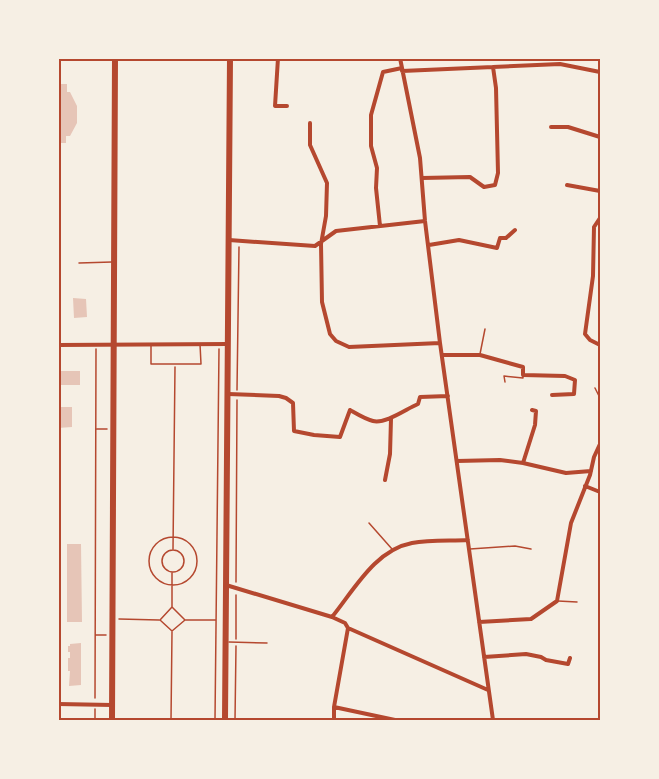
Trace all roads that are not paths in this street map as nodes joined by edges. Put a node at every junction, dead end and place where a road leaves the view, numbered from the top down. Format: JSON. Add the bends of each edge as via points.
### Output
{"nodes":[{"id":1,"x":115,"y":58,"type":"edge"},
{"id":2,"x":230,"y":58,"type":"edge"},
{"id":3,"x":278,"y":58,"type":"edge"},
{"id":4,"x":400,"y":58,"type":"edge"},
{"id":5,"x":493,"y":67,"type":"junction"},
{"id":6,"x":402,"y":70,"type":"junction"},
{"id":7,"x":600,"y":72,"type":"edge"},
{"id":8,"x":287,"y":106,"type":"dead end"},
{"id":9,"x":310,"y":123,"type":"dead end"},
{"id":10,"x":551,"y":127,"type":"dead end"},
{"id":11,"x":600,"y":137,"type":"edge"},
{"id":12,"x":422,"y":178,"type":"junction"},
{"id":13,"x":567,"y":185,"type":"dead end"},
{"id":14,"x":600,"y":191,"type":"edge"},
{"id":15,"x":600,"y":218,"type":"edge"},
{"id":16,"x":425,"y":221,"type":"junction"},
{"id":17,"x":380,"y":226,"type":"junction"},
{"id":18,"x":515,"y":230,"type":"dead end"},
{"id":19,"x":229,"y":240,"type":"junction"},
{"id":20,"x":321,"y":244,"type":"junction"},
{"id":21,"x":429,"y":245,"type":"junction"},
{"id":22,"x":79,"y":262,"type":"dead end"},
{"id":23,"x":113,"y":262,"type":"junction"},
{"id":24,"x":485,"y":329,"type":"dead end"},
{"id":25,"x":440,"y":343,"type":"junction"},
{"id":26,"x":228,"y":344,"type":"junction"},
{"id":27,"x":58,"y":345,"type":"edge"},
{"id":28,"x":113,"y":345,"type":"junction"},
{"id":29,"x":151,"y":345,"type":"junction"},
{"id":30,"x":201,"y":345,"type":"junction"},
{"id":31,"x":600,"y":345,"type":"edge"},
{"id":32,"x":442,"y":355,"type":"junction"},
{"id":33,"x":480,"y":355,"type":"junction"},
{"id":34,"x":523,"y":375,"type":"junction"},
{"id":35,"x":505,"y":382,"type":"dead end"},
{"id":36,"x":595,"y":388,"type":"dead end"},
{"id":37,"x":227,"y":394,"type":"junction"},
{"id":38,"x":552,"y":395,"type":"dead end"},
{"id":39,"x":448,"y":396,"type":"junction"},
{"id":40,"x":600,"y":398,"type":"edge"},
{"id":41,"x":532,"y":410,"type":"dead end"},
{"id":42,"x":391,"y":419,"type":"junction"},
{"id":43,"x":600,"y":444,"type":"edge"},
{"id":44,"x":457,"y":461,"type":"junction"},
{"id":45,"x":523,"y":463,"type":"junction"},
{"id":46,"x":591,"y":471,"type":"junction"},
{"id":47,"x":385,"y":480,"type":"dead end"},
{"id":48,"x":585,"y":486,"type":"junction"},
{"id":49,"x":600,"y":492,"type":"edge"},
{"id":50,"x":369,"y":523,"type":"dead end"},
{"id":51,"x":468,"y":540,"type":"junction"},
{"id":52,"x":531,"y":549,"type":"dead end"},
{"id":53,"x":393,"y":550,"type":"junction"},
{"id":54,"x":469,"y":550,"type":"junction"},
{"id":55,"x":225,"y":585,"type":"junction"},
{"id":56,"x":557,"y":601,"type":"junction"},
{"id":57,"x":577,"y":602,"type":"dead end"},
{"id":58,"x":332,"y":617,"type":"junction"},
{"id":59,"x":479,"y":622,"type":"junction"},
{"id":60,"x":348,"y":628,"type":"junction"},
{"id":61,"x":225,"y":642,"type":"junction"},
{"id":62,"x":267,"y":644,"type":"dead end"},
{"id":63,"x":484,"y":657,"type":"junction"},
{"id":64,"x":570,"y":658,"type":"dead end"},
{"id":65,"x":489,"y":690,"type":"junction"},
{"id":66,"x":58,"y":704,"type":"edge"},
{"id":67,"x":112,"y":705,"type":"junction"},
{"id":68,"x":334,"y":707,"type":"junction"},
{"id":69,"x":112,"y":720,"type":"edge"},
{"id":70,"x":225,"y":720,"type":"edge"},
{"id":71,"x":333,"y":720,"type":"edge"},
{"id":72,"x":395,"y":720,"type":"edge"},
{"id":73,"x":494,"y":720,"type":"edge"}],
"edges":[{"from":1,"to":23,"type":"main road"},
{"from":2,"to":19,"type":"main road"},
{"from":3,"to":8,"type":"street","via":[[275,106]]},
{"from":4,"to":6,"type":"street"},
{"from":5,"to":6,"type":"street"},
{"from":5,"to":7,"type":"street","via":[[560,64]]},
{"from":5,"to":12,"type":"street","via":[[498,173],[495,185],[484,186],[470,177]]},
{"from":6,"to":12,"type":"street"},
{"from":6,"to":17,"type":"street","via":[[383,72],[371,115]]},
{"from":9,"to":20,"type":"street","via":[[310,146],[327,183]]},
{"from":10,"to":11,"type":"street","via":[[568,127]]},
{"from":12,"to":16,"type":"street"},
{"from":13,"to":14,"type":"street"},
{"from":15,"to":31,"type":"street","via":[[594,227],[593,276],[585,334]]},
{"from":16,"to":17,"type":"street"},
{"from":16,"to":21,"type":"street"},
{"from":17,"to":20,"type":"street","via":[[336,231]]},
{"from":18,"to":21,"type":"street","via":[[500,238],[497,248],[459,240]]},
{"from":19,"to":20,"type":"street"},
{"from":19,"to":26,"type":"main road"},
{"from":20,"to":25,"type":"street","via":[[322,302],[330,334],[336,341],[349,347]]},
{"from":21,"to":25,"type":"street"},
{"from":22,"to":23,"type":"lane"},
{"from":23,"to":28,"type":"main road"},
{"from":24,"to":33,"type":"lane"},
{"from":25,"to":32,"type":"street"},
{"from":26,"to":30,"type":"street"},
{"from":26,"to":37,"type":"main road"},
{"from":27,"to":28,"type":"street"},
{"from":28,"to":29,"type":"street"},
{"from":28,"to":67,"type":"main road"},
{"from":29,"to":30,"type":"street"},
{"from":29,"to":30,"type":"lane","via":[[151,364],[201,364]]},
{"from":32,"to":33,"type":"street"},
{"from":32,"to":39,"type":"street"},
{"from":33,"to":34,"type":"street","via":[[523,366]]},
{"from":34,"to":35,"type":"lane","via":[[504,376]]},
{"from":34,"to":38,"type":"street","via":[[565,376],[575,380],[574,394]]},
{"from":36,"to":40,"type":"lane"},
{"from":37,"to":42,"type":"street","via":[[286,398],[293,403],[294,431],[314,435],[340,437],[350,410],[375,422]]},
{"from":37,"to":55,"type":"main road"},
{"from":39,"to":42,"type":"street","via":[[420,397],[418,404]]},
{"from":39,"to":44,"type":"street"},
{"from":41,"to":45,"type":"street","via":[[536,411],[535,426]]},
{"from":42,"to":47,"type":"street"},
{"from":43,"to":46,"type":"street"},
{"from":44,"to":45,"type":"street"},
{"from":44,"to":51,"type":"street"},
{"from":45,"to":46,"type":"street","via":[[566,473]]},
{"from":46,"to":48,"type":"street"},
{"from":48,"to":49,"type":"street"},
{"from":48,"to":56,"type":"street","via":[[571,523]]},
{"from":50,"to":53,"type":"lane"},
{"from":51,"to":53,"type":"street","via":[[411,543]]},
{"from":51,"to":54,"type":"street"},
{"from":52,"to":54,"type":"lane","via":[[514,546]]},
{"from":53,"to":58,"type":"street","via":[[381,558]]},
{"from":54,"to":59,"type":"street"},
{"from":55,"to":58,"type":"street"},
{"from":55,"to":61,"type":"main road"},
{"from":56,"to":57,"type":"lane"},
{"from":56,"to":59,"type":"street","via":[[531,619]]},
{"from":58,"to":60,"type":"street"},
{"from":59,"to":63,"type":"street"},
{"from":60,"to":65,"type":"street"},
{"from":60,"to":68,"type":"street"},
{"from":61,"to":62,"type":"lane"},
{"from":61,"to":70,"type":"main road"},
{"from":63,"to":64,"type":"street","via":[[526,654],[568,664]]},
{"from":63,"to":65,"type":"street"},
{"from":65,"to":73,"type":"street"},
{"from":66,"to":67,"type":"street"},
{"from":67,"to":69,"type":"main road"},
{"from":68,"to":71,"type":"street"},
{"from":68,"to":72,"type":"street"}]}
